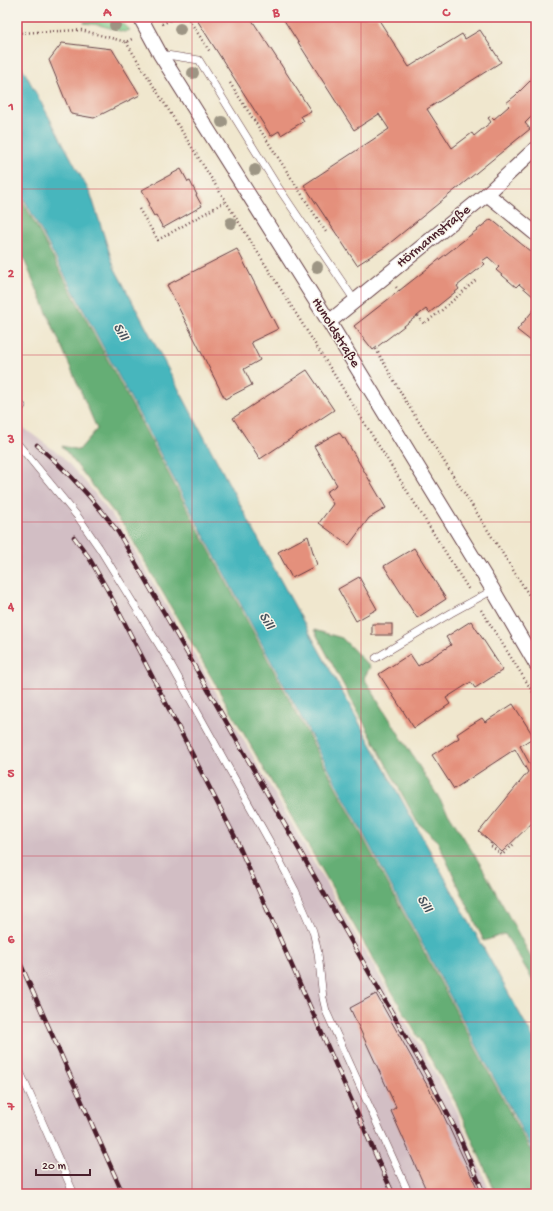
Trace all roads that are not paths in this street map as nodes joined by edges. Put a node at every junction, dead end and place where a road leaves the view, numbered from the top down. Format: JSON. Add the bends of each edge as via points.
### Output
{"nodes":[{"id":1,"x":140,"y":17,"type":"edge"},
{"id":2,"x":160,"y":54,"type":"junction"},
{"id":3,"x":536,"y":148,"type":"edge"},
{"id":4,"x":487,"y":194,"type":"junction"},
{"id":5,"x":536,"y":234,"type":"edge"},
{"id":6,"x":355,"y":301,"type":"junction"},
{"id":7,"x":328,"y":322,"type":"junction"},
{"id":8,"x":17,"y":443,"type":"edge"},
{"id":9,"x":493,"y":590,"type":"junction"},
{"id":10,"x":532,"y":654,"type":"edge"},
{"id":11,"x":376,"y":658,"type":"dead end"},
{"id":12,"x":536,"y":664,"type":"edge"},
{"id":13,"x":17,"y":1065,"type":"edge"},
{"id":14,"x":74,"y":1194,"type":"edge"},
{"id":15,"x":410,"y":1194,"type":"edge"}],
"edges":[{"from":1,"to":2,"type":"street","name":"Hunoldstraße"},
{"from":2,"to":6,"type":"lane","via":[[199,60],[276,184]]},
{"from":2,"to":7,"type":"street","name":"Hunoldstraße"},
{"from":3,"to":4,"type":"street","name":"Hörmannstraße"},
{"from":4,"to":5,"type":"street"},
{"from":4,"to":6,"type":"street","name":"Hörmannstraße"},
{"from":6,"to":7,"type":"street","name":"Hörmannstraße"},
{"from":7,"to":9,"type":"street","name":"Hunoldstraße"},
{"from":8,"to":15,"type":"lane","via":[[78,516],[100,549],[170,664],[271,844],[313,931],[326,1011]]},
{"from":9,"to":10,"type":"street","name":"Hunoldstraße"},
{"from":9,"to":11,"type":"lane"},
{"from":10,"to":12,"type":"street","name":"Hunoldstraße"},
{"from":13,"to":14,"type":"lane"}]}
